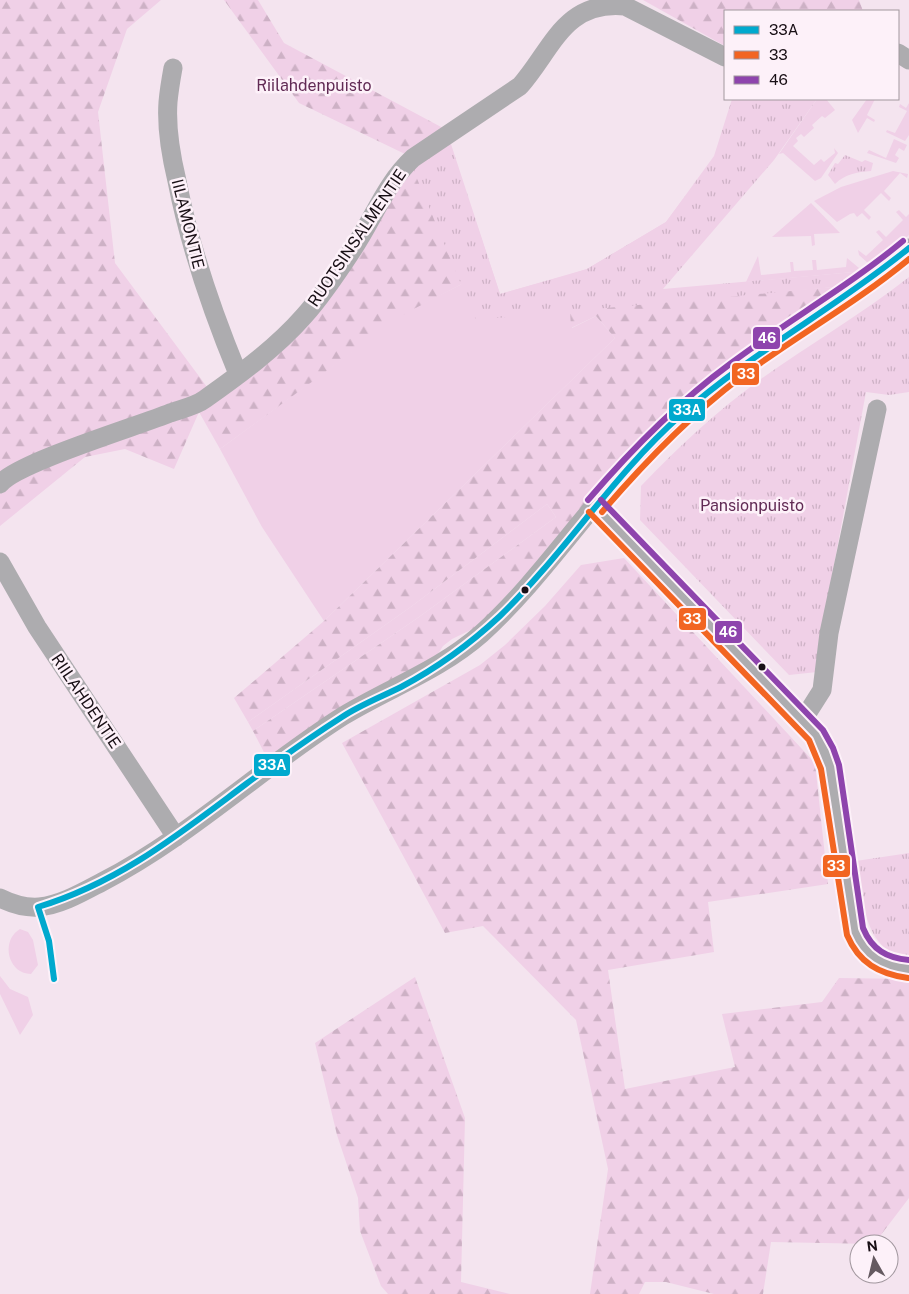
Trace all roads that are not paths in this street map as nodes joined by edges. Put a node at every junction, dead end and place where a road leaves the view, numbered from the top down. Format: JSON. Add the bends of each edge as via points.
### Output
{"nodes":[{"id":1,"x":724,"y":56,"type":"edge"},
{"id":2,"x":172,"y":68,"type":"dead end"},
{"id":3,"x":909,"y":248,"type":"edge"},
{"id":4,"x":238,"y":374,"type":"junction"},
{"id":5,"x":877,"y":409,"type":"dead end"},
{"id":6,"x":0,"y":484,"type":"edge"},
{"id":7,"x":595,"y":506,"type":"junction"},
{"id":8,"x":0,"y":562,"type":"edge"},
{"id":9,"x":803,"y":720,"type":"junction"},
{"id":10,"x":176,"y":837,"type":"junction"},
{"id":11,"x":0,"y":898,"type":"edge"},
{"id":12,"x":909,"y":969,"type":"edge"}],
"edges":[{"from":1,"to":4,"type":"street","name":"RUOTSINSALMENTIE","via":[[625,6],[612,3],[575,13],[558,28],[520,86],[403,167],[386,189],[354,247],[303,318]]},
{"from":2,"to":4,"type":"street","name":"IILAMONTIE","via":[[168,125],[182,209],[210,305]]},
{"from":3,"to":7,"type":"street","via":[[702,397],[655,439]]},
{"from":4,"to":6,"type":"street","name":"RUOTSINSALMENTIE","via":[[203,401],[36,462],[5,477]]},
{"from":5,"to":9,"type":"street","via":[[829,633],[822,690]]},
{"from":7,"to":9,"type":"street"},
{"from":7,"to":10,"type":"street","via":[[510,606],[479,636],[404,685],[345,715]]},
{"from":8,"to":10,"type":"street","name":"RIILAHDENTIE","via":[[38,628]]},
{"from":9,"to":12,"type":"street","via":[[825,751],[830,767],[857,939],[876,961]]},
{"from":10,"to":11,"type":"street","via":[[140,862],[63,901],[38,907],[12,904]]}]}
